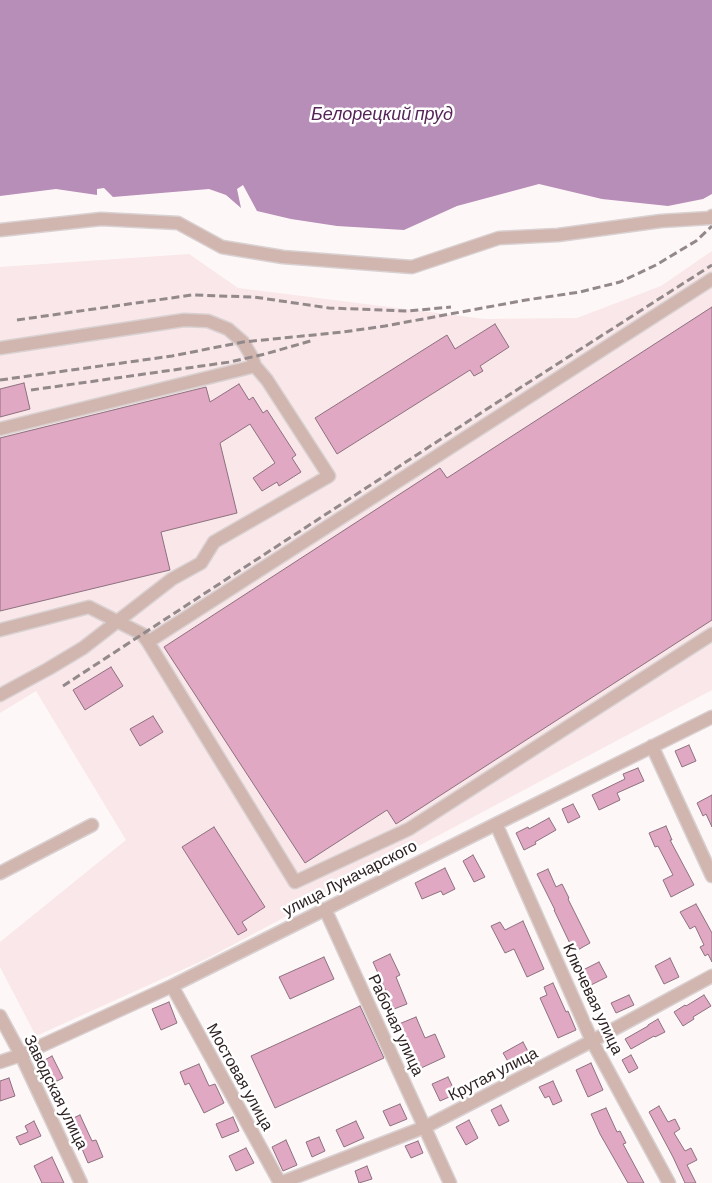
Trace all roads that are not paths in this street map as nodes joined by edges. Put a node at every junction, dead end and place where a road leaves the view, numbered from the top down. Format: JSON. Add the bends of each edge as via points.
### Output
{"nodes":[{"id":1,"x":712,"y":216,"type":"edge"},
{"id":2,"x":0,"y":230,"type":"edge"},
{"id":3,"x":712,"y":279,"type":"edge"},
{"id":4,"x":0,"y":348,"type":"edge"},
{"id":5,"x":255,"y":366,"type":"junction"},
{"id":6,"x":0,"y":429,"type":"edge"},
{"id":7,"x":118,"y":621,"type":"junction"},
{"id":8,"x":0,"y":630,"type":"edge"},
{"id":9,"x":712,"y":634,"type":"edge"},
{"id":10,"x":148,"y":642,"type":"junction"},
{"id":11,"x":0,"y":695,"type":"edge"},
{"id":12,"x":712,"y":718,"type":"edge"},
{"id":13,"x":652,"y":746,"type":"junction"},
{"id":14,"x":92,"y":824,"type":"dead end"},
{"id":15,"x":496,"y":824,"type":"junction"},
{"id":16,"x":0,"y":873,"type":"edge"},
{"id":17,"x":712,"y":876,"type":"edge"},
{"id":18,"x":325,"y":909,"type":"junction"},
{"id":19,"x":712,"y":976,"type":"edge"},
{"id":20,"x":172,"y":986,"type":"junction"},
{"id":21,"x":0,"y":1016,"type":"edge"},
{"id":22,"x":592,"y":1041,"type":"junction"},
{"id":23,"x":22,"y":1055,"type":"junction"},
{"id":24,"x":0,"y":1062,"type":"edge"},
{"id":25,"x":425,"y":1127,"type":"junction"},
{"id":26,"x":81,"y":1183,"type":"edge"},
{"id":27,"x":280,"y":1183,"type":"edge"},
{"id":28,"x":450,"y":1183,"type":"edge"},
{"id":29,"x":669,"y":1183,"type":"edge"}],
"edges":[{"from":1,"to":2,"type":"street","via":[[558,235],[499,238],[412,267],[283,257],[222,247],[178,223],[101,219]]},
{"from":3,"to":10,"type":"street"},
{"from":4,"to":5,"type":"street","via":[[184,320],[208,320],[228,329],[243,342]]},
{"from":5,"to":6,"type":"street"},
{"from":5,"to":7,"type":"street","via":[[329,476],[214,542],[201,563],[172,578]]},
{"from":7,"to":8,"type":"street","via":[[90,607]]},
{"from":7,"to":10,"type":"street","via":[[142,634]]},
{"from":7,"to":11,"type":"street","via":[[83,648]]},
{"from":9,"to":10,"type":"street","via":[[409,828],[295,882]]},
{"from":12,"to":13,"type":"street","name":"улица Луначарского"},
{"from":13,"to":15,"type":"street","name":"улица Луначарского"},
{"from":13,"to":17,"type":"street"},
{"from":14,"to":16,"type":"street"},
{"from":15,"to":18,"type":"street","name":"улица Луначарского"},
{"from":15,"to":22,"type":"street","name":"Ключевая улица"},
{"from":18,"to":20,"type":"street","name":"улица Луначарского"},
{"from":18,"to":25,"type":"street","name":"Рабочая улица"},
{"from":19,"to":22,"type":"street","name":"Крутая улица"},
{"from":20,"to":23,"type":"street","name":"улица Луначарского"},
{"from":20,"to":27,"type":"street","name":"Мостовая улица"},
{"from":21,"to":23,"type":"street","name":"Заводская улица"},
{"from":22,"to":25,"type":"street","name":"Крутая улица"},
{"from":22,"to":29,"type":"street","name":"Ключевая улица"},
{"from":23,"to":24,"type":"street","name":"улица Луначарского"},
{"from":23,"to":26,"type":"street","name":"Заводская улица"},
{"from":25,"to":27,"type":"street","name":"Крутая улица"},
{"from":25,"to":28,"type":"street","name":"Рабочая улица"}]}
